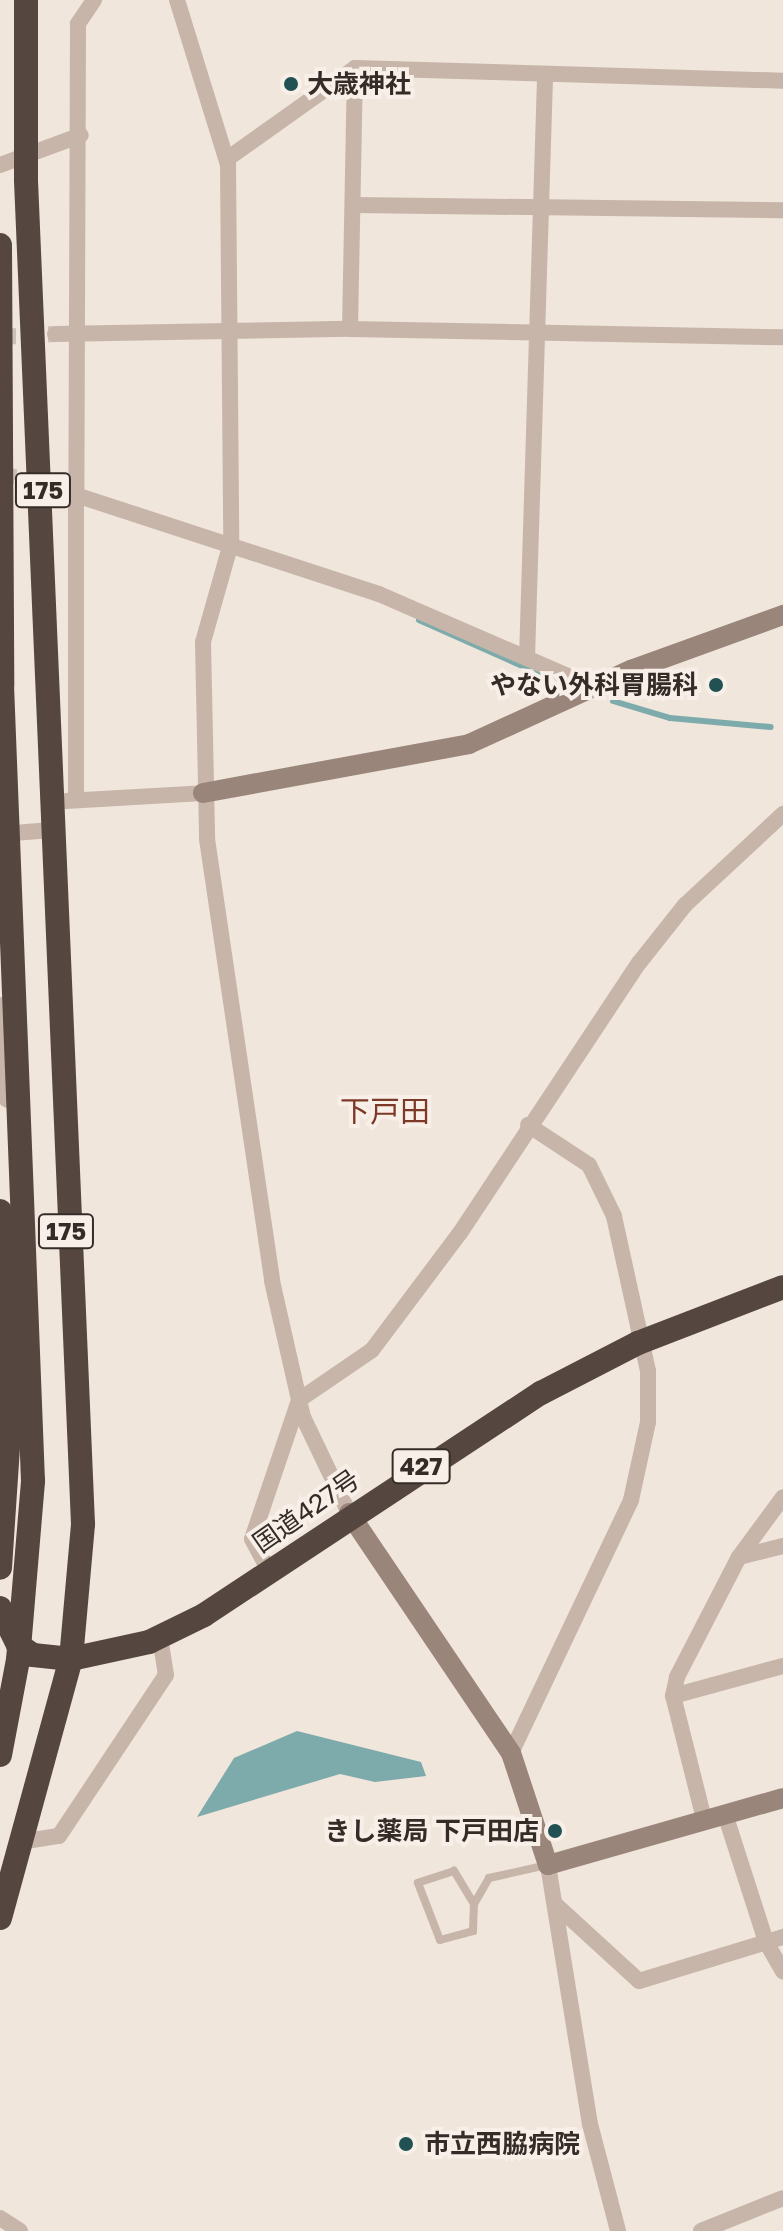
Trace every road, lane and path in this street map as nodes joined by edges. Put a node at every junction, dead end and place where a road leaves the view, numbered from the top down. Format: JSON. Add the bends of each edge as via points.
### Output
{"nodes":[{"id":1,"x":26,"y":0,"type":"edge"},
{"id":2,"x":94,"y":0,"type":"edge"},
{"id":3,"x":177,"y":0,"type":"edge"},
{"id":4,"x":355,"y":68,"type":"junction"},
{"id":5,"x":545,"y":79,"type":"junction"},
{"id":6,"x":783,"y":81,"type":"edge"},
{"id":7,"x":81,"y":135,"type":"junction"},
{"id":8,"x":227,"y":159,"type":"junction"},
{"id":9,"x":0,"y":165,"type":"edge"},
{"id":10,"x":355,"y":205,"type":"junction"},
{"id":11,"x":546,"y":207,"type":"junction"},
{"id":12,"x":783,"y":210,"type":"edge"},
{"id":13,"x":0,"y":245,"type":"edge"},
{"id":14,"x":350,"y":329,"type":"junction"},
{"id":15,"x":229,"y":331,"type":"junction"},
{"id":16,"x":541,"y":331,"type":"junction"},
{"id":17,"x":76,"y":333,"type":"junction"},
{"id":18,"x":55,"y":334,"type":"tunnel mouth"},
{"id":19,"x":783,"y":337,"type":"edge"},
{"id":20,"x":57,"y":490,"type":"tunnel mouth"},
{"id":21,"x":76,"y":495,"type":"junction"},
{"id":22,"x":230,"y":549,"type":"junction"},
{"id":23,"x":783,"y":615,"type":"edge"},
{"id":24,"x":527,"y":658,"type":"junction"},
{"id":25,"x":2,"y":685,"type":"edge"},
{"id":26,"x":593,"y":687,"type":"junction"},
{"id":27,"x":203,"y":793,"type":"junction"},
{"id":28,"x":64,"y":801,"type":"junction"},
{"id":29,"x":783,"y":814,"type":"edge"},
{"id":30,"x":52,"y":830,"type":"junction"},
{"id":31,"x":0,"y":834,"type":"edge"},
{"id":32,"x":0,"y":1005,"type":"edge"},
{"id":33,"x":528,"y":1125,"type":"junction"},
{"id":34,"x":0,"y":1211,"type":"edge"},
{"id":35,"x":783,"y":1287,"type":"edge"},
{"id":36,"x":638,"y":1343,"type":"junction"},
{"id":37,"x":299,"y":1400,"type":"junction"},
{"id":38,"x":783,"y":1497,"type":"edge"},
{"id":39,"x":6,"y":1510,"type":"junction"},
{"id":40,"x":349,"y":1513,"type":"junction"},
{"id":41,"x":783,"y":1546,"type":"edge"},
{"id":42,"x":739,"y":1557,"type":"junction"},
{"id":43,"x":0,"y":1568,"type":"edge"},
{"id":44,"x":269,"y":1571,"type":"junction"},
{"id":45,"x":0,"y":1608,"type":"edge"},
{"id":46,"x":160,"y":1637,"type":"junction"},
{"id":47,"x":71,"y":1659,"type":"junction"},
{"id":48,"x":783,"y":1666,"type":"edge"},
{"id":49,"x":673,"y":1696,"type":"junction"},
{"id":50,"x":511,"y":1753,"type":"junction"},
{"id":51,"x":0,"y":1755,"type":"edge"},
{"id":52,"x":783,"y":1798,"type":"edge"},
{"id":53,"x":725,"y":1814,"type":"junction"},
{"id":54,"x":704,"y":1819,"type":"junction"},
{"id":55,"x":26,"y":1841,"type":"junction"},
{"id":56,"x":548,"y":1865,"type":"junction"},
{"id":57,"x":474,"y":1904,"type":"junction"},
{"id":58,"x":557,"y":1906,"type":"junction"},
{"id":59,"x":0,"y":1918,"type":"edge"},
{"id":60,"x":783,"y":1937,"type":"edge"},
{"id":61,"x":766,"y":1942,"type":"junction"},
{"id":62,"x":783,"y":1972,"type":"edge"},
{"id":63,"x":783,"y":2198,"type":"edge"},
{"id":64,"x":0,"y":2218,"type":"edge"},
{"id":65,"x":20,"y":2231,"type":"edge"},
{"id":66,"x":618,"y":2231,"type":"edge"},
{"id":67,"x":701,"y":2231,"type":"edge"}],
"edges":[{"from":1,"to":28,"type":"highway","number":"175","bridge":true,"via":[[26,179]]},
{"from":2,"to":7,"type":"street","via":[[78,24]]},
{"from":3,"to":8,"type":"street"},
{"from":4,"to":5,"type":"street"},
{"from":4,"to":8,"type":"street"},
{"from":4,"to":10,"type":"street"},
{"from":5,"to":6,"type":"street"},
{"from":5,"to":11,"type":"street"},
{"from":7,"to":9,"type":"street"},
{"from":7,"to":17,"type":"street"},
{"from":8,"to":15,"type":"street"},
{"from":10,"to":11,"type":"street"},
{"from":10,"to":14,"type":"street"},
{"from":11,"to":12,"type":"street"},
{"from":11,"to":16,"type":"street"},
{"from":13,"to":25,"type":"highway","number":"175"},
{"from":14,"to":15,"type":"street"},
{"from":14,"to":16,"type":"street"},
{"from":15,"to":17,"type":"street"},
{"from":15,"to":22,"type":"street"},
{"from":16,"to":19,"type":"street"},
{"from":16,"to":24,"type":"street"},
{"from":17,"to":18,"type":"street"},
{"from":17,"to":21,"type":"street"},
{"from":20,"to":21,"type":"street"},
{"from":21,"to":22,"type":"street"},
{"from":21,"to":28,"type":"street"},
{"from":22,"to":24,"type":"street","via":[[379,594]]},
{"from":22,"to":27,"type":"street","via":[[203,642]]},
{"from":23,"to":26,"type":"street"},
{"from":24,"to":26,"type":"street"},
{"from":25,"to":51,"type":"highway","number":"175","bridge":true,"via":[[33,1481],[18,1660]]},
{"from":26,"to":27,"type":"street","via":[[422,758]]},
{"from":27,"to":28,"type":"street"},
{"from":27,"to":37,"type":"street","via":[[241,1096]]},
{"from":28,"to":30,"type":"highway","number":"175"},
{"from":29,"to":33,"type":"street","via":[[685,905]]},
{"from":30,"to":31,"type":"street"},
{"from":30,"to":47,"type":"highway","number":"175","via":[[82,1473]]},
{"from":32,"to":39,"type":"street","via":[[27,1385]]},
{"from":33,"to":36,"type":"street","via":[[589,1165],[614,1216]]},
{"from":33,"to":37,"type":"street","via":[[372,1350]]},
{"from":34,"to":39,"type":"highway","number":"175","via":[[9,1362]]},
{"from":35,"to":36,"type":"highway","name":"国道427号","number":"427"},
{"from":36,"to":40,"type":"highway","name":"国道427号","number":"427","via":[[453,1445]]},
{"from":36,"to":50,"type":"street","via":[[648,1371],[648,1422],[631,1500]]},
{"from":37,"to":40,"type":"street"},
{"from":37,"to":44,"type":"street","via":[[252,1539]]},
{"from":38,"to":42,"type":"street"},
{"from":39,"to":43,"type":"highway","number":"175"},
{"from":40,"to":44,"type":"highway","name":"国道427号","number":"427"},
{"from":40,"to":50,"type":"street"},
{"from":41,"to":42,"type":"street"},
{"from":42,"to":49,"type":"street"},
{"from":44,"to":46,"type":"highway","name":"国道427号","number":"427"},
{"from":45,"to":47,"type":"highway","via":[[18,1645],[33,1655]]},
{"from":46,"to":47,"type":"highway","name":"国道427号","number":"427"},
{"from":46,"to":55,"type":"street","via":[[166,1675],[59,1836]]},
{"from":47,"to":55,"type":"highway","number":"175"},
{"from":48,"to":49,"type":"street"},
{"from":49,"to":54,"type":"street"},
{"from":50,"to":56,"type":"street"},
{"from":52,"to":53,"type":"street"},
{"from":53,"to":54,"type":"street"},
{"from":53,"to":61,"type":"street"},
{"from":54,"to":56,"type":"street"},
{"from":55,"to":59,"type":"highway","number":"175"},
{"from":56,"to":57,"type":"lane","via":[[489,1878]]},
{"from":56,"to":58,"type":"street"},
{"from":57,"to":57,"type":"lane","via":[[473,1931],[440,1940],[418,1883],[454,1871]]},
{"from":58,"to":61,"type":"street","via":[[639,1981]]},
{"from":58,"to":66,"type":"street","via":[[590,2124]]},
{"from":60,"to":61,"type":"street"},
{"from":61,"to":62,"type":"street"},
{"from":63,"to":67,"type":"street"},
{"from":64,"to":65,"type":"street"}]}
